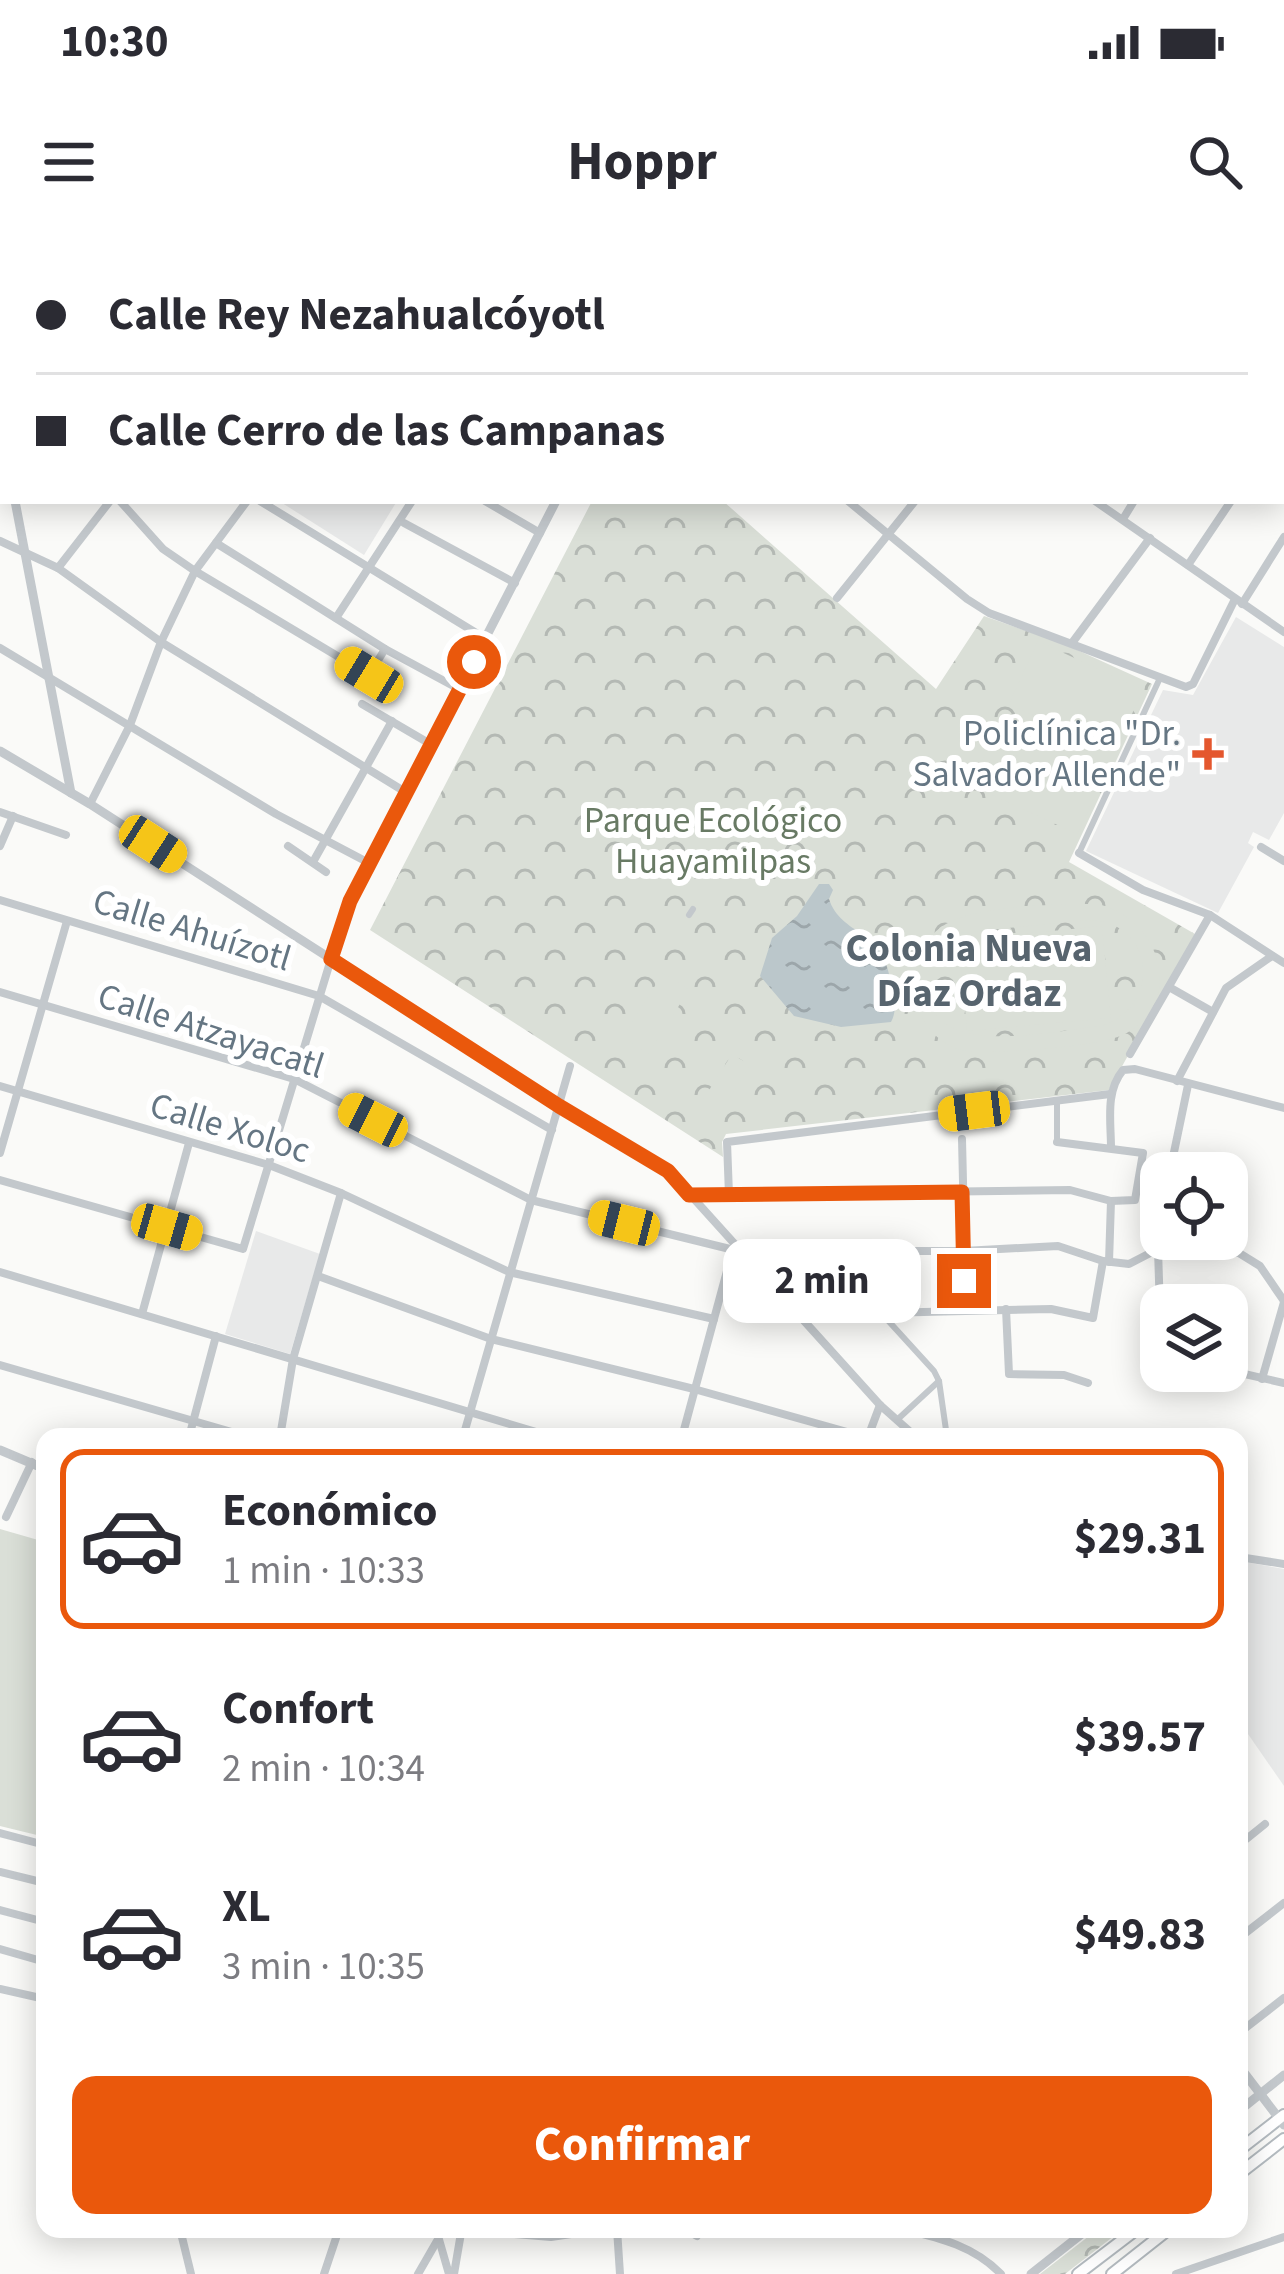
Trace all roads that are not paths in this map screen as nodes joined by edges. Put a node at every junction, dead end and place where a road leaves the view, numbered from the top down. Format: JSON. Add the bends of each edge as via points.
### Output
{"nodes":[{"id":1,"x":15,"y":504,"type":"edge"},
{"id":2,"x":108,"y":504,"type":"edge"},
{"id":3,"x":123,"y":504,"type":"edge"},
{"id":4,"x":246,"y":504,"type":"edge"},
{"id":5,"x":265,"y":504,"type":"edge"},
{"id":6,"x":410,"y":504,"type":"edge"},
{"id":7,"x":490,"y":504,"type":"edge"},
{"id":8,"x":554,"y":504,"type":"edge"},
{"id":9,"x":852,"y":504,"type":"edge"},
{"id":10,"x":913,"y":504,"type":"edge"},
{"id":11,"x":1100,"y":504,"type":"edge"},
{"id":12,"x":1132,"y":504,"type":"edge"},
{"id":13,"x":1229,"y":504,"type":"edge"},
{"id":14,"x":1123,"y":519,"type":"junction"},
{"id":15,"x":404,"y":523,"type":"dead end"},
{"id":16,"x":540,"y":533,"type":"junction"},
{"id":17,"x":889,"y":535,"type":"junction"},
{"id":18,"x":1284,"y":537,"type":"edge"},
{"id":19,"x":1150,"y":538,"type":"junction"},
{"id":20,"x":0,"y":541,"type":"edge"},
{"id":21,"x":216,"y":543,"type":"junction"},
{"id":22,"x":23,"y":551,"type":"junction"},
{"id":23,"x":1188,"y":566,"type":"junction"},
{"id":24,"x":58,"y":568,"type":"junction"},
{"id":25,"x":368,"y":570,"type":"junction"},
{"id":26,"x":195,"y":571,"type":"junction"},
{"id":27,"x":515,"y":583,"type":"junction"},
{"id":28,"x":837,"y":598,"type":"dead end"},
{"id":29,"x":1238,"y":601,"type":"junction"},
{"id":30,"x":336,"y":618,"type":"junction"},
{"id":31,"x":1284,"y":632,"type":"edge"},
{"id":32,"x":486,"y":639,"type":"junction"},
{"id":33,"x":161,"y":642,"type":"junction"},
{"id":34,"x":1072,"y":643,"type":"junction"},
{"id":35,"x":0,"y":648,"type":"edge"},
{"id":36,"x":385,"y":649,"type":"junction"},
{"id":37,"x":46,"y":674,"type":"junction"},
{"id":38,"x":1160,"y":679,"type":"junction"},
{"id":39,"x":457,"y":690,"type":"junction"},
{"id":40,"x":362,"y":704,"type":"dead end"},
{"id":41,"x":392,"y":721,"type":"junction"},
{"id":42,"x":130,"y":725,"type":"junction"},
{"id":43,"x":432,"y":746,"type":"junction"},
{"id":44,"x":0,"y":751,"type":"edge"},
{"id":45,"x":367,"y":767,"type":"junction"},
{"id":46,"x":70,"y":793,"type":"junction"},
{"id":47,"x":407,"y":793,"type":"junction"},
{"id":48,"x":90,"y":804,"type":"junction"},
{"id":49,"x":0,"y":812,"type":"edge"},
{"id":50,"x":13,"y":816,"type":"junction"},
{"id":51,"x":66,"y":836,"type":"dead end"},
{"id":52,"x":325,"y":840,"type":"junction"},
{"id":53,"x":0,"y":846,"type":"edge"},
{"id":54,"x":288,"y":846,"type":"dead end"},
{"id":55,"x":1261,"y":847,"type":"dead end"},
{"id":56,"x":1079,"y":853,"type":"joint"},
{"id":57,"x":1284,"y":861,"type":"edge"},
{"id":58,"x":313,"y":862,"type":"junction"},
{"id":59,"x":369,"y":863,"type":"junction"},
{"id":60,"x":326,"y":872,"type":"dead end"},
{"id":61,"x":0,"y":900,"type":"edge"},
{"id":62,"x":1210,"y":915,"type":"junction"},
{"id":63,"x":67,"y":921,"type":"junction"},
{"id":64,"x":1272,"y":956,"type":"junction"},
{"id":65,"x":331,"y":959,"type":"junction"},
{"id":66,"x":1284,"y":963,"type":"edge"},
{"id":67,"x":1168,"y":987,"type":"junction"},
{"id":68,"x":0,"y":992,"type":"edge"},
{"id":69,"x":319,"y":997,"type":"junction"},
{"id":70,"x":43,"y":1005,"type":"junction"},
{"id":71,"x":1213,"y":1012,"type":"junction"},
{"id":72,"x":1126,"y":1062,"type":"junction"},
{"id":73,"x":570,"y":1066,"type":"dead end"},
{"id":74,"x":294,"y":1079,"type":"junction"},
{"id":75,"x":1177,"y":1081,"type":"junction"},
{"id":76,"x":1188,"y":1084,"type":"junction"},
{"id":77,"x":0,"y":1085,"type":"edge"},
{"id":78,"x":19,"y":1091,"type":"junction"},
{"id":79,"x":1111,"y":1094,"type":"junction"},
{"id":80,"x":1057,"y":1101,"type":"junction"},
{"id":81,"x":559,"y":1106,"type":"junction"},
{"id":82,"x":1284,"y":1108,"type":"edge"},
{"id":83,"x":552,"y":1130,"type":"junction"},
{"id":84,"x":962,"y":1139,"type":"dead end"},
{"id":85,"x":1057,"y":1142,"type":"joint"},
{"id":86,"x":190,"y":1143,"type":"junction"},
{"id":87,"x":1112,"y":1148,"type":"junction"},
{"id":88,"x":1174,"y":1152,"type":"edge"},
{"id":89,"x":0,"y":1153,"type":"edge"},
{"id":90,"x":269,"y":1165,"type":"junction"},
{"id":91,"x":0,"y":1180,"type":"edge"},
{"id":92,"x":340,"y":1192,"type":"junction"},
{"id":93,"x":962,"y":1192,"type":"junction"},
{"id":94,"x":689,"y":1195,"type":"junction"},
{"id":95,"x":729,"y":1195,"type":"junction"},
{"id":96,"x":531,"y":1200,"type":"junction"},
{"id":97,"x":1111,"y":1201,"type":"junction"},
{"id":98,"x":167,"y":1227,"type":"junction"},
{"id":99,"x":738,"y":1251,"type":"junction"},
{"id":100,"x":963,"y":1251,"type":"junction"},
{"id":101,"x":1248,"y":1258,"type":"edge"},
{"id":102,"x":1142,"y":1260,"type":"edge"},
{"id":103,"x":1106,"y":1261,"type":"junction"},
{"id":104,"x":0,"y":1272,"type":"edge"},
{"id":105,"x":509,"y":1272,"type":"junction"},
{"id":106,"x":317,"y":1276,"type":"junction"},
{"id":107,"x":1284,"y":1301,"type":"edge"},
{"id":108,"x":966,"y":1310,"type":"junction"},
{"id":109,"x":1006,"y":1310,"type":"junction"},
{"id":110,"x":880,"y":1312,"type":"junction"},
{"id":111,"x":142,"y":1314,"type":"junction"},
{"id":112,"x":797,"y":1315,"type":"junction"},
{"id":113,"x":714,"y":1318,"type":"junction"},
{"id":114,"x":216,"y":1336,"type":"junction"},
{"id":115,"x":491,"y":1339,"type":"junction"},
{"id":116,"x":293,"y":1359,"type":"junction"},
{"id":117,"x":0,"y":1365,"type":"edge"},
{"id":118,"x":1248,"y":1375,"type":"edge"},
{"id":119,"x":1262,"y":1379,"type":"junction"},
{"id":120,"x":939,"y":1381,"type":"junction"},
{"id":121,"x":1088,"y":1383,"type":"dead end"},
{"id":122,"x":1284,"y":1383,"type":"edge"},
{"id":123,"x":694,"y":1389,"type":"junction"},
{"id":124,"x":880,"y":1405,"type":"junction"},
{"id":125,"x":471,"y":1410,"type":"junction"},
{"id":126,"x":898,"y":1420,"type":"junction"},
{"id":127,"x":193,"y":1421,"type":"junction"},
{"id":128,"x":191,"y":1428,"type":"edge"},
{"id":129,"x":218,"y":1428,"type":"edge"},
{"id":130,"x":282,"y":1428,"type":"edge"},
{"id":131,"x":466,"y":1428,"type":"edge"},
{"id":132,"x":526,"y":1428,"type":"edge"},
{"id":133,"x":684,"y":1428,"type":"edge"},
{"id":134,"x":835,"y":1428,"type":"edge"},
{"id":135,"x":871,"y":1428,"type":"edge"},
{"id":136,"x":906,"y":1428,"type":"edge"},
{"id":137,"x":946,"y":1428,"type":"edge"},
{"id":138,"x":0,"y":1450,"type":"edge"},
{"id":139,"x":32,"y":1462,"type":"junction"},
{"id":140,"x":36,"y":1464,"type":"edge"},
{"id":141,"x":6,"y":1517,"type":"dead end"},
{"id":142,"x":1248,"y":1558,"type":"edge"},
{"id":143,"x":1284,"y":1564,"type":"edge"},
{"id":144,"x":1265,"y":1824,"type":"dead end"},
{"id":145,"x":0,"y":1833,"type":"edge"},
{"id":146,"x":1248,"y":1838,"type":"edge"},
{"id":147,"x":36,"y":1843,"type":"edge"},
{"id":148,"x":0,"y":1872,"type":"edge"},
{"id":149,"x":36,"y":1881,"type":"edge"},
{"id":150,"x":1284,"y":1903,"type":"edge"},
{"id":151,"x":0,"y":1910,"type":"edge"},
{"id":152,"x":36,"y":1920,"type":"edge"},
{"id":153,"x":1248,"y":1931,"type":"edge"},
{"id":154,"x":0,"y":1949,"type":"edge"},
{"id":155,"x":36,"y":1959,"type":"edge"},
{"id":156,"x":0,"y":1989,"type":"edge"},
{"id":157,"x":36,"y":1997,"type":"edge"},
{"id":158,"x":1284,"y":1998,"type":"edge"},
{"id":159,"x":1248,"y":2026,"type":"edge"},
{"id":160,"x":1284,"y":2075,"type":"edge"},
{"id":161,"x":1248,"y":2078,"type":"edge"},
{"id":162,"x":1260,"y":2094,"type":"junction"},
{"id":163,"x":1248,"y":2103,"type":"edge"},
{"id":164,"x":1282,"y":2120,"type":"edge"},
{"id":165,"x":1284,"y":2139,"type":"edge"},
{"id":166,"x":1248,"y":2144,"type":"edge"},
{"id":167,"x":1248,"y":2167,"type":"edge"},
{"id":168,"x":1284,"y":2237,"type":"edge"},
{"id":169,"x":182,"y":2238,"type":"edge"},
{"id":170,"x":336,"y":2238,"type":"edge"},
{"id":171,"x":434,"y":2238,"type":"edge"},
{"id":172,"x":438,"y":2238,"type":"edge"},
{"id":173,"x":459,"y":2238,"type":"edge"},
{"id":174,"x":620,"y":2238,"type":"edge"},
{"id":175,"x":939,"y":2238,"type":"edge"},
{"id":176,"x":1077,"y":2238,"type":"edge"},
{"id":177,"x":1125,"y":2238,"type":"edge"},
{"id":178,"x":1158,"y":2238,"type":"edge"},
{"id":179,"x":191,"y":2274,"type":"edge"},
{"id":180,"x":324,"y":2274,"type":"edge"},
{"id":181,"x":418,"y":2274,"type":"edge"},
{"id":182,"x":451,"y":2274,"type":"edge"},
{"id":183,"x":620,"y":2274,"type":"edge"},
{"id":184,"x":1001,"y":2274,"type":"edge"},
{"id":185,"x":1031,"y":2274,"type":"edge"},
{"id":186,"x":1078,"y":2274,"type":"edge"},
{"id":187,"x":1112,"y":2274,"type":"edge"},
{"id":188,"x":1177,"y":2274,"type":"edge"}],
"edges":[{"from":1,"to":22,"type":"street"},
{"from":2,"to":24,"type":"street"},
{"from":3,"to":26,"type":"street"},
{"from":4,"to":21,"type":"street"},
{"from":5,"to":25,"type":"street"},
{"from":6,"to":25,"type":"street"},
{"from":7,"to":16,"type":"street"},
{"from":8,"to":16,"type":"street"},
{"from":9,"to":17,"type":"street"},
{"from":10,"to":17,"type":"street"},
{"from":11,"to":14,"type":"street"},
{"from":12,"to":14,"type":"street"},
{"from":13,"to":23,"type":"street"},
{"from":14,"to":19,"type":"street"},
{"from":15,"to":27,"type":"street"},
{"from":16,"to":27,"type":"street"},
{"from":17,"to":28,"type":"street"},
{"from":17,"to":34,"type":"street","via":[[989,613]]},
{"from":18,"to":29,"type":"street"},
{"from":19,"to":23,"type":"street"},
{"from":19,"to":34,"type":"street"},
{"from":20,"to":22,"type":"street"},
{"from":21,"to":26,"type":"street"},
{"from":21,"to":30,"type":"street"},
{"from":22,"to":24,"type":"street"},
{"from":22,"to":37,"type":"street"},
{"from":23,"to":29,"type":"street"},
{"from":24,"to":33,"type":"street"},
{"from":25,"to":30,"type":"street"},
{"from":25,"to":32,"type":"street"},
{"from":26,"to":33,"type":"street"},
{"from":26,"to":36,"type":"street","via":[[369,675]]},
{"from":27,"to":32,"type":"street"},
{"from":29,"to":31,"type":"street"},
{"from":29,"to":38,"type":"street","via":[[1193,684]]},
{"from":30,"to":36,"type":"street"},
{"from":32,"to":39,"type":"street"},
{"from":33,"to":42,"type":"street"},
{"from":33,"to":45,"type":"street"},
{"from":34,"to":38,"type":"street"},
{"from":35,"to":37,"type":"street"},
{"from":36,"to":39,"type":"street"},
{"from":37,"to":42,"type":"street"},
{"from":37,"to":46,"type":"street"},
{"from":38,"to":56,"type":"street"},
{"from":39,"to":43,"type":"street"},
{"from":40,"to":41,"type":"street"},
{"from":41,"to":43,"type":"street"},
{"from":41,"to":45,"type":"street"},
{"from":42,"to":48,"type":"street"},
{"from":42,"to":52,"type":"street"},
{"from":43,"to":47,"type":"street"},
{"from":44,"to":46,"type":"street"},
{"from":45,"to":47,"type":"street"},
{"from":45,"to":52,"type":"street"},
{"from":46,"to":48,"type":"street"},
{"from":47,"to":59,"type":"street"},
{"from":48,"to":65,"type":"street"},
{"from":49,"to":50,"type":"street"},
{"from":50,"to":51,"type":"street"},
{"from":50,"to":53,"type":"street"},
{"from":52,"to":58,"type":"street"},
{"from":52,"to":59,"type":"street"},
{"from":54,"to":58,"type":"street"},
{"from":55,"to":57,"type":"street"},
{"from":56,"to":62,"type":"street","via":[[1143,890]]},
{"from":58,"to":60,"type":"street"},
{"from":59,"to":65,"type":"street"},
{"from":61,"to":63,"type":"street","name":"Calle Ahuízotl"},
{"from":62,"to":64,"type":"street"},
{"from":62,"to":67,"type":"street"},
{"from":63,"to":69,"type":"street","name":"Calle Ahuízotl"},
{"from":63,"to":70,"type":"street"},
{"from":64,"to":66,"type":"street"},
{"from":64,"to":71,"type":"street","via":[[1226,988]]},
{"from":65,"to":69,"type":"street"},
{"from":65,"to":81,"type":"street"},
{"from":67,"to":71,"type":"street"},
{"from":67,"to":72,"type":"street"},
{"from":68,"to":70,"type":"street","name":"Calle Atzayacatl"},
{"from":69,"to":74,"type":"street"},
{"from":69,"to":83,"type":"street","name":"Calle Ahuízotl"},
{"from":70,"to":74,"type":"street","name":"Calle Atzayacatl"},
{"from":70,"to":78,"type":"street"},
{"from":71,"to":75,"type":"street"},
{"from":72,"to":75,"type":"street"},
{"from":72,"to":79,"type":"street"},
{"from":73,"to":81,"type":"street"},
{"from":74,"to":90,"type":"street"},
{"from":74,"to":96,"type":"street","name":"Calle Atzayacatl"},
{"from":75,"to":76,"type":"street"},
{"from":76,"to":82,"type":"street"},
{"from":76,"to":88,"type":"street"},
{"from":77,"to":78,"type":"street","name":"Calle Xoloc"},
{"from":78,"to":86,"type":"street","name":"Calle Xoloc"},
{"from":78,"to":89,"type":"street"},
{"from":79,"to":80,"type":"street"},
{"from":79,"to":87,"type":"street"},
{"from":80,"to":85,"type":"street"},
{"from":80,"to":95,"type":"street","via":[[727,1142]]},
{"from":81,"to":83,"type":"street"},
{"from":81,"to":94,"type":"street","via":[[668,1171]]},
{"from":83,"to":96,"type":"street"},
{"from":84,"to":93,"type":"street"},
{"from":85,"to":87,"type":"street"},
{"from":86,"to":90,"type":"street","name":"Calle Xoloc"},
{"from":86,"to":98,"type":"street"},
{"from":87,"to":97,"type":"street","via":[[1143,1153],[1135,1200]]},
{"from":90,"to":92,"type":"street","name":"Calle Xoloc"},
{"from":90,"to":98,"type":"street","via":[[243,1249]]},
{"from":91,"to":98,"type":"street"},
{"from":92,"to":105,"type":"street","name":"Calle Xoloc"},
{"from":92,"to":106,"type":"street"},
{"from":93,"to":95,"type":"street"},
{"from":93,"to":97,"type":"street","via":[[1070,1190]]},
{"from":93,"to":100,"type":"street"},
{"from":94,"to":95,"type":"street"},
{"from":94,"to":99,"type":"street"},
{"from":96,"to":99,"type":"street","name":"Calle Atzayacatl"},
{"from":96,"to":105,"type":"street"},
{"from":97,"to":103,"type":"street"},
{"from":98,"to":111,"type":"street"},
{"from":99,"to":100,"type":"street","name":"Calle Atzayacatl"},
{"from":99,"to":112,"type":"street"},
{"from":99,"to":113,"type":"street"},
{"from":100,"to":103,"type":"street","name":"Calle Atzayacatl","via":[[1058,1246]]},
{"from":100,"to":108,"type":"street"},
{"from":101,"to":107,"type":"street"},
{"from":102,"to":103,"type":"street"},
{"from":103,"to":109,"type":"street","via":[[1093,1318]]},
{"from":104,"to":111,"type":"street"},
{"from":105,"to":113,"type":"street","name":"Calle Xoloc"},
{"from":105,"to":115,"type":"street"},
{"from":106,"to":115,"type":"street"},
{"from":106,"to":116,"type":"street"},
{"from":107,"to":119,"type":"street"},
{"from":108,"to":109,"type":"street"},
{"from":108,"to":110,"type":"street"},
{"from":109,"to":121,"type":"street","via":[[1009,1374]]},
{"from":110,"to":112,"type":"street"},
{"from":110,"to":120,"type":"street"},
{"from":111,"to":114,"type":"street"},
{"from":112,"to":124,"type":"street"},
{"from":113,"to":123,"type":"street"},
{"from":114,"to":116,"type":"street"},
{"from":114,"to":127,"type":"street"},
{"from":115,"to":123,"type":"street"},
{"from":115,"to":125,"type":"street"},
{"from":116,"to":125,"type":"street"},
{"from":116,"to":130,"type":"street"},
{"from":117,"to":127,"type":"street"},
{"from":118,"to":119,"type":"street"},
{"from":119,"to":122,"type":"street"},
{"from":120,"to":126,"type":"street"},
{"from":120,"to":137,"type":"street"},
{"from":123,"to":133,"type":"street"},
{"from":123,"to":134,"type":"street"},
{"from":124,"to":126,"type":"street"},
{"from":124,"to":135,"type":"street"},
{"from":125,"to":131,"type":"street"},
{"from":125,"to":132,"type":"street"},
{"from":126,"to":136,"type":"street"},
{"from":127,"to":128,"type":"street"},
{"from":127,"to":129,"type":"street"},
{"from":138,"to":139,"type":"street"},
{"from":139,"to":140,"type":"street"},
{"from":139,"to":141,"type":"street"},
{"from":142,"to":143,"type":"street"},
{"from":144,"to":146,"type":"street"},
{"from":145,"to":147,"type":"street"},
{"from":148,"to":149,"type":"street"},
{"from":150,"to":153,"type":"street"},
{"from":151,"to":152,"type":"street"},
{"from":154,"to":155,"type":"street"},
{"from":156,"to":157,"type":"street"},
{"from":158,"to":159,"type":"street"},
{"from":160,"to":162,"type":"street"},
{"from":161,"to":162,"type":"street"},
{"from":162,"to":163,"type":"street"},
{"from":162,"to":164,"type":"street"},
{"from":164,"to":166,"type":"main road"},
{"from":165,"to":167,"type":"main road"},
{"from":168,"to":188,"type":"street"},
{"from":169,"to":179,"type":"street"},
{"from":170,"to":180,"type":"street"},
{"from":171,"to":181,"type":"street"},
{"from":172,"to":182,"type":"street"},
{"from":173,"to":182,"type":"street"},
{"from":174,"to":183,"type":"street"},
{"from":175,"to":184,"type":"street"},
{"from":176,"to":185,"type":"street"},
{"from":177,"to":186,"type":"main road"},
{"from":178,"to":187,"type":"main road"}]}
